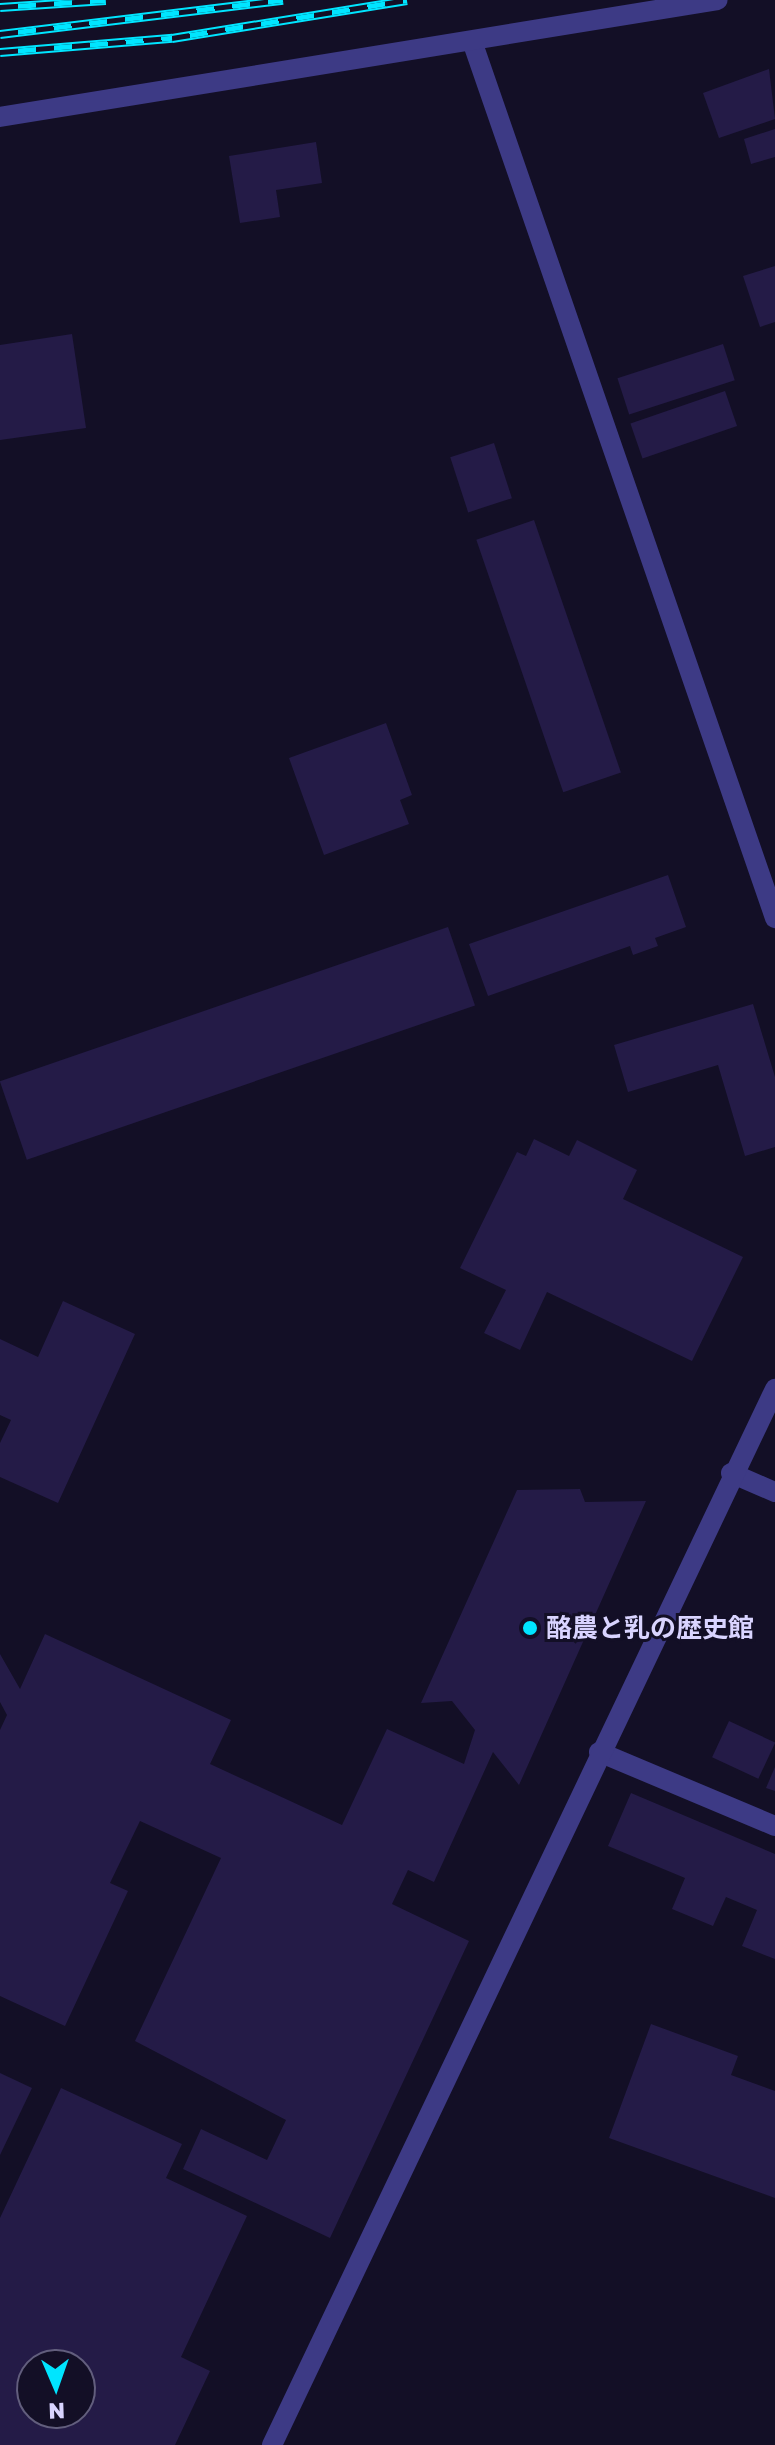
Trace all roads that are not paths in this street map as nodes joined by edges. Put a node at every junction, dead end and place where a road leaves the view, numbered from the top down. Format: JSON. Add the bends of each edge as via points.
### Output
{"nodes":[{"id":1,"x":718,"y":0,"type":"edge"},
{"id":2,"x":472,"y":41,"type":"junction"},
{"id":3,"x":0,"y":117,"type":"edge"},
{"id":4,"x":775,"y":918,"type":"edge"},
{"id":5,"x":775,"y":1389,"type":"edge"},
{"id":6,"x":731,"y":1473,"type":"junction"},
{"id":7,"x":775,"y":1492,"type":"edge"},
{"id":8,"x":599,"y":1752,"type":"junction"},
{"id":9,"x":775,"y":1826,"type":"edge"},
{"id":10,"x":272,"y":2445,"type":"edge"}],
"edges":[{"from":1,"to":2,"type":"street"},
{"from":2,"to":3,"type":"street"},
{"from":2,"to":4,"type":"street"},
{"from":5,"to":6,"type":"street"},
{"from":6,"to":7,"type":"street"},
{"from":6,"to":8,"type":"street"},
{"from":8,"to":9,"type":"street"},
{"from":8,"to":10,"type":"street"}]}
